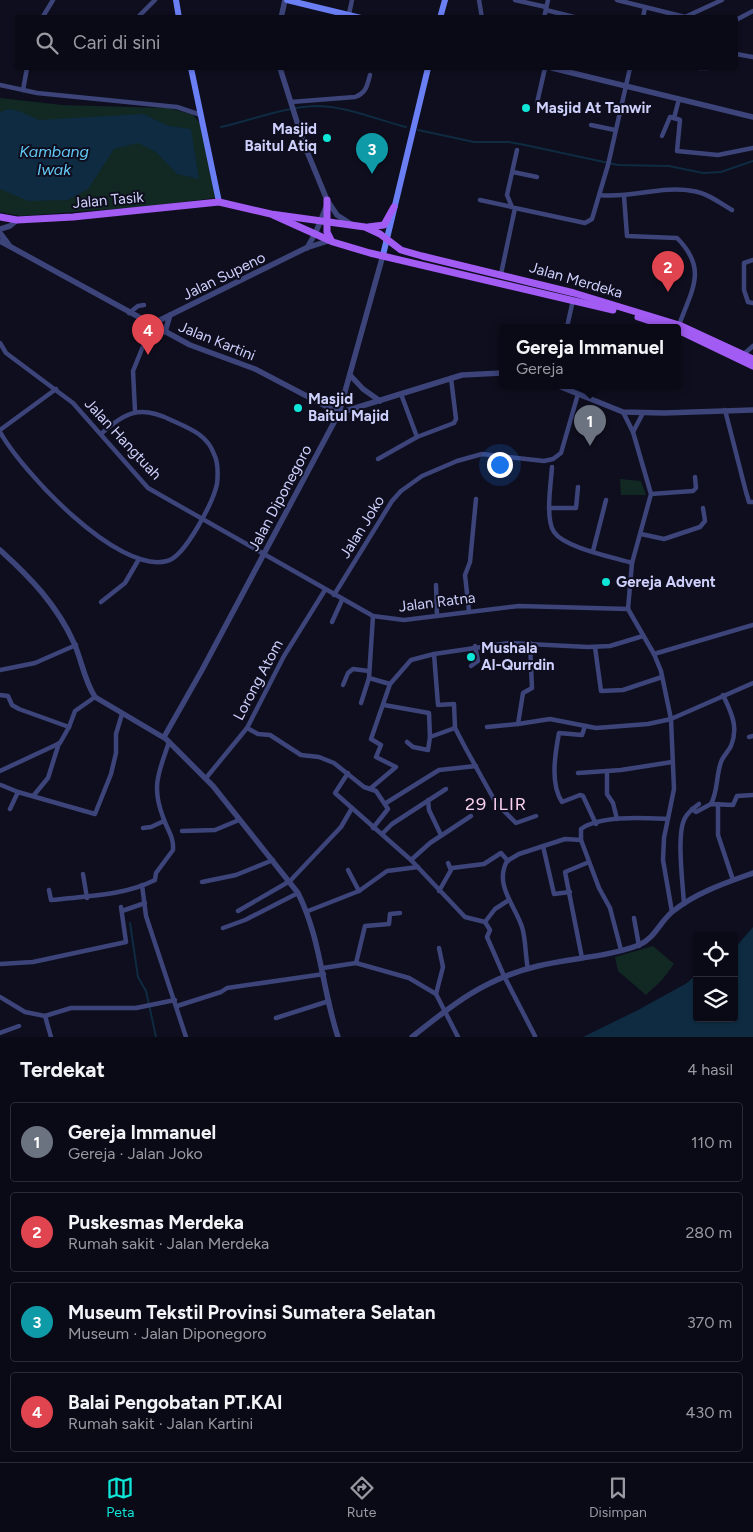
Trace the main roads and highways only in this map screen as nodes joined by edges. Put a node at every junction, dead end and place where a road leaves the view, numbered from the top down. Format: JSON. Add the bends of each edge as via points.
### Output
{"nodes":[{"id":1,"x":286,"y":0,"type":"edge"},
{"id":2,"x":445,"y":0,"type":"edge"},
{"id":3,"x":175,"y":2,"type":"edge"},
{"id":4,"x":178,"y":15,"type":"edge"},
{"id":5,"x":352,"y":15,"type":"edge"},
{"id":6,"x":441,"y":15,"type":"edge"},
{"id":7,"x":191,"y":70,"type":"edge"},
{"id":8,"x":428,"y":70,"type":"edge"},
{"id":9,"x":327,"y":200,"type":"road end"},
{"id":10,"x":219,"y":202,"type":"junction"},
{"id":11,"x":394,"y":208,"type":"junction"},
{"id":12,"x":271,"y":214,"type":"junction"},
{"id":13,"x":0,"y":217,"type":"edge"},
{"id":14,"x":325,"y":220,"type":"junction"},
{"id":15,"x":365,"y":227,"type":"junction"},
{"id":16,"x":331,"y":240,"type":"junction"},
{"id":17,"x":387,"y":241,"type":"junction"},
{"id":18,"x":383,"y":255,"type":"junction"},
{"id":19,"x":573,"y":296,"type":"junction"},
{"id":20,"x":659,"y":324,"type":"edge"},
{"id":21,"x":668,"y":324,"type":"edge"},
{"id":22,"x":681,"y":328,"type":"edge"},
{"id":23,"x":681,"y":329,"type":"edge"},
{"id":24,"x":753,"y":359,"type":"edge"},
{"id":25,"x":753,"y":366,"type":"edge"}],
"edges":[{"from":1,"to":5,"type":"main road"},
{"from":2,"to":6,"type":"main road"},
{"from":3,"to":4,"type":"main road"},
{"from":7,"to":10,"type":"main road"},
{"from":8,"to":11,"type":"main road"},
{"from":9,"to":14,"type":"main road"},
{"from":10,"to":12,"type":"main road","name":"Jalan Tasik"},
{"from":10,"to":13,"type":"main road","name":"Jalan Tasik","via":[[128,213],[16,220]]},
{"from":11,"to":15,"type":"main road","via":[[384,225]]},
{"from":11,"to":17,"type":"main road"},
{"from":12,"to":14,"type":"main road"},
{"from":12,"to":16,"type":"main road","name":"Jalan Merdeka"},
{"from":14,"to":15,"type":"main road"},
{"from":14,"to":16,"type":"main road"},
{"from":15,"to":17,"type":"main road","name":"Jalan Merdeka"},
{"from":16,"to":18,"type":"main road","name":"Jalan Merdeka"},
{"from":17,"to":18,"type":"main road"},
{"from":17,"to":19,"type":"main road","name":"Jalan Merdeka","via":[[401,250],[501,274]]},
{"from":18,"to":19,"type":"main road","name":"Jalan Merdeka"},
{"from":19,"to":20,"type":"main road","name":"Jalan Merdeka"},
{"from":19,"to":21,"type":"main road","name":"Jalan Merdeka"},
{"from":22,"to":24,"type":"main road","name":"Jalan Merdeka"},
{"from":23,"to":25,"type":"main road","name":"Jalan Merdeka"}]}
